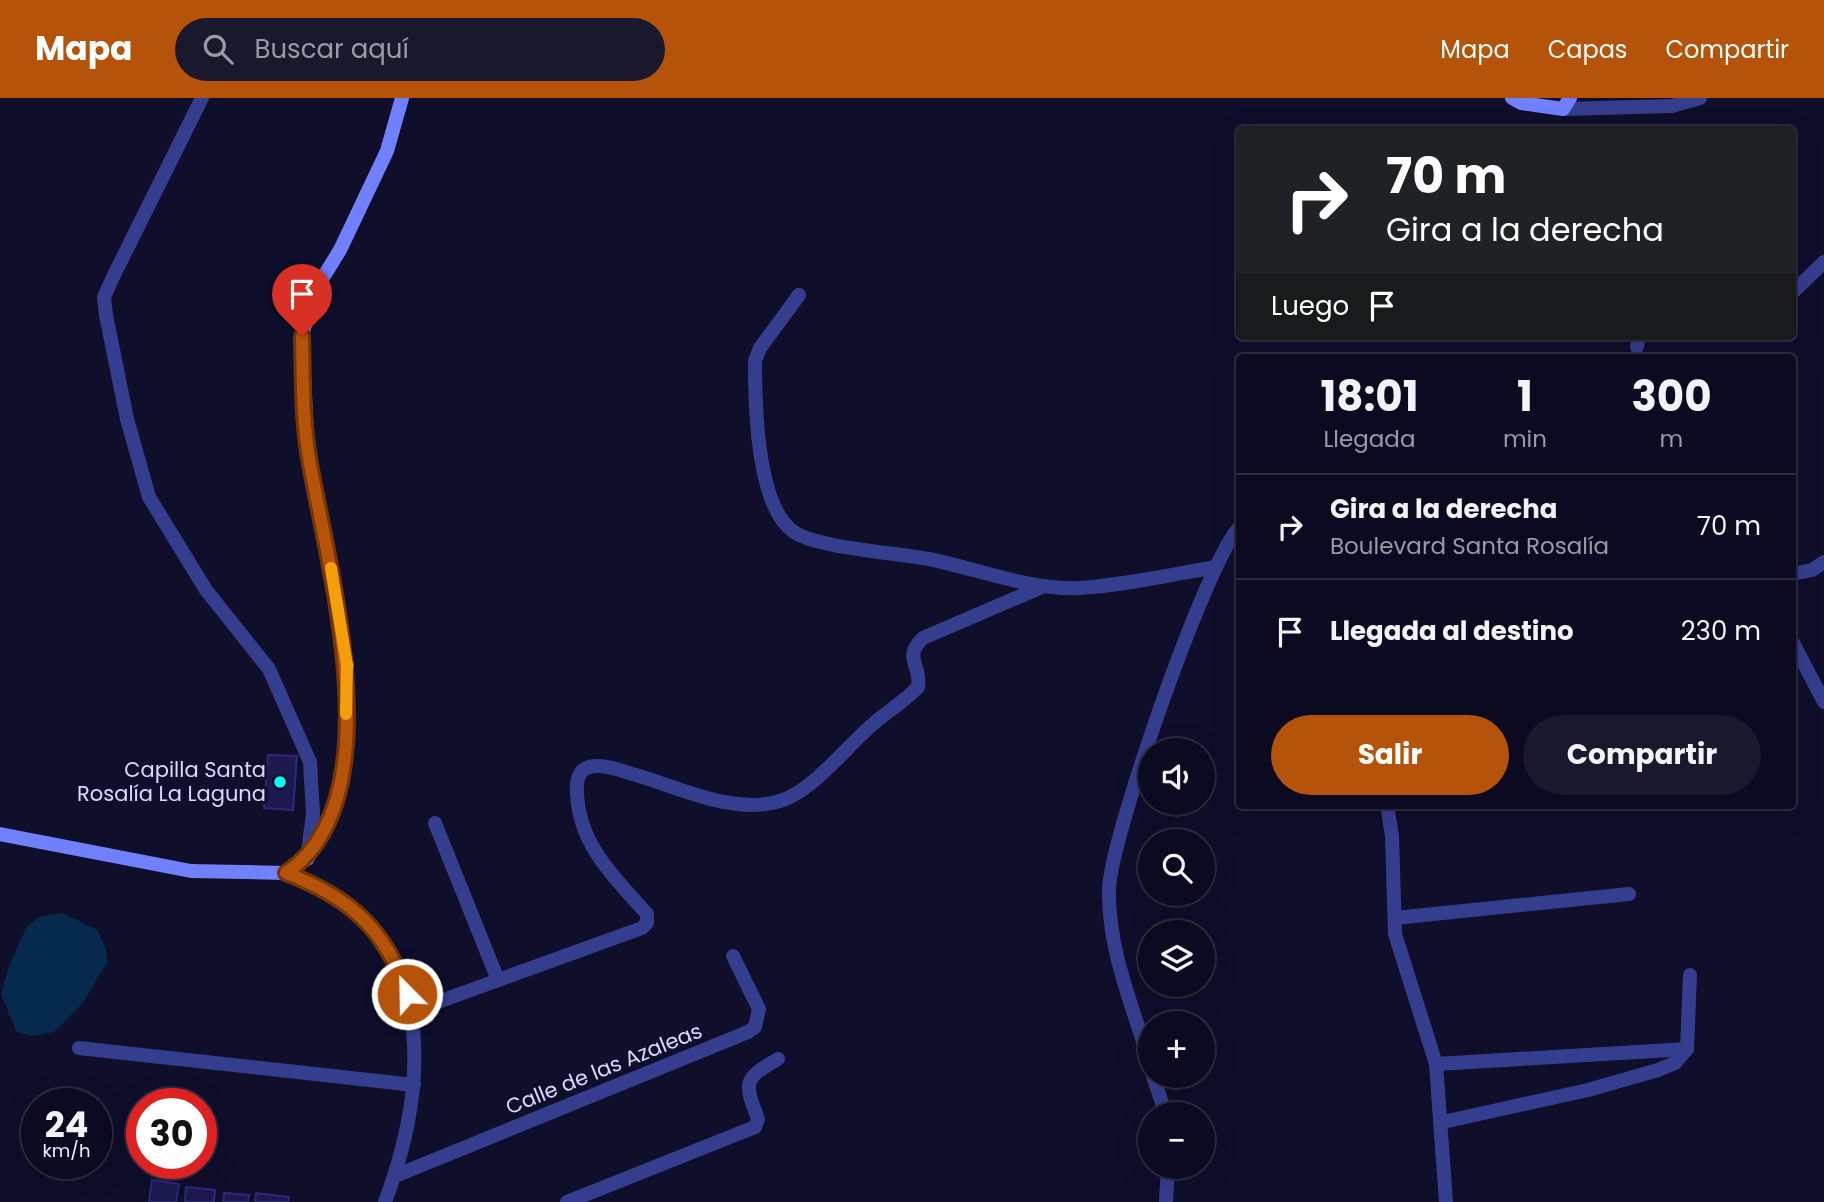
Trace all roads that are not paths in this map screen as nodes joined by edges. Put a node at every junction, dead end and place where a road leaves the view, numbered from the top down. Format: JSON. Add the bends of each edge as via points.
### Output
{"nodes":[{"id":1,"x":202,"y":98,"type":"edge"},
{"id":2,"x":402,"y":98,"type":"edge"},
{"id":3,"x":1512,"y":98,"type":"edge"},
{"id":4,"x":1700,"y":98,"type":"edge"},
{"id":5,"x":1567,"y":104,"type":"edge"},
{"id":6,"x":1824,"y":262,"type":"edge"},
{"id":7,"x":1796,"y":289,"type":"edge"},
{"id":8,"x":799,"y":295,"type":"dead end"},
{"id":9,"x":1236,"y":533,"type":"edge"},
{"id":10,"x":1824,"y":562,"type":"edge"},
{"id":11,"x":1216,"y":566,"type":"junction"},
{"id":12,"x":1796,"y":573,"type":"edge"},
{"id":13,"x":1044,"y":586,"type":"junction"},
{"id":14,"x":1796,"y":649,"type":"edge"},
{"id":15,"x":1824,"y":702,"type":"edge"},
{"id":16,"x":1388,"y":809,"type":"edge"},
{"id":17,"x":435,"y":822,"type":"dead end"},
{"id":18,"x":0,"y":834,"type":"edge"},
{"id":19,"x":307,"y":859,"type":"junction"},
{"id":20,"x":286,"y":873,"type":"junction"},
{"id":21,"x":1629,"y":894,"type":"dead end"},
{"id":22,"x":1395,"y":918,"type":"junction"},
{"id":23,"x":733,"y":956,"type":"dead end"},
{"id":24,"x":1690,"y":975,"type":"dead end"},
{"id":25,"x":498,"y":981,"type":"junction"},
{"id":26,"x":412,"y":1011,"type":"junction"},
{"id":27,"x":1138,"y":1029,"type":"edge"},
{"id":28,"x":79,"y":1048,"type":"dead end"},
{"id":29,"x":1687,"y":1049,"type":"junction"},
{"id":30,"x":1635,"y":1052,"type":"junction"},
{"id":31,"x":778,"y":1059,"type":"dead end"},
{"id":32,"x":1436,"y":1064,"type":"junction"},
{"id":33,"x":1638,"y":1076,"type":"junction"},
{"id":34,"x":414,"y":1085,"type":"junction"},
{"id":35,"x":1443,"y":1122,"type":"junction"},
{"id":36,"x":395,"y":1176,"type":"junction"},
{"id":37,"x":1167,"y":1179,"type":"edge"},
{"id":38,"x":385,"y":1202,"type":"edge"},
{"id":39,"x":567,"y":1202,"type":"edge"},
{"id":40,"x":1166,"y":1202,"type":"edge"},
{"id":41,"x":1446,"y":1202,"type":"edge"}],
"edges":[{"from":1,"to":19,"type":"street","via":[[104,297],[106,315],[149,497],[205,590],[269,669],[310,762],[313,814]]},
{"from":2,"to":19,"type":"street","via":[[387,151],[340,250],[314,292],[302,336],[309,456],[347,665],[345,754],[338,798]]},
{"from":3,"to":5,"type":"street","via":[[1521,103]]},
{"from":4,"to":5,"type":"street","via":[[1672,106]]},
{"from":6,"to":7,"type":"street"},
{"from":8,"to":13,"type":"street","via":[[755,361],[766,485],[793,532],[816,541],[954,564]]},
{"from":9,"to":11,"type":"street"},
{"from":10,"to":12,"type":"street"},
{"from":11,"to":13,"type":"street","via":[[1122,583]]},
{"from":11,"to":27,"type":"street","via":[[1129,803],[1109,886],[1111,933]]},
{"from":13,"to":25,"type":"street","via":[[923,638],[914,646],[912,658],[920,677],[918,687],[783,801],[734,804],[610,767],[586,767],[576,784],[589,843],[600,863],[647,914],[647,923],[642,929]]},
{"from":14,"to":15,"type":"street"},
{"from":16,"to":22,"type":"street"},
{"from":17,"to":25,"type":"street"},
{"from":18,"to":20,"type":"street","via":[[191,871]]},
{"from":19,"to":20,"type":"street"},
{"from":20,"to":26,"type":"street","via":[[347,903],[377,932],[401,977]]},
{"from":21,"to":22,"type":"street"},
{"from":22,"to":32,"type":"street","via":[[1399,953]]},
{"from":23,"to":36,"type":"street","name":"Calle de las Azaleas","via":[[759,1009],[755,1027],[748,1032]]},
{"from":24,"to":29,"type":"street"},
{"from":25,"to":26,"type":"street"},
{"from":26,"to":34,"type":"street"},
{"from":28,"to":34,"type":"street"},
{"from":29,"to":30,"type":"street"},
{"from":29,"to":33,"type":"street","via":[[1675,1063]]},
{"from":30,"to":32,"type":"street"},
{"from":30,"to":33,"type":"street"},
{"from":31,"to":39,"type":"street","via":[[749,1079],[758,1119],[755,1127]]},
{"from":32,"to":35,"type":"street"},
{"from":33,"to":35,"type":"street"},
{"from":34,"to":36,"type":"street","via":[[410,1123]]},
{"from":35,"to":41,"type":"street"},
{"from":36,"to":38,"type":"street"},
{"from":37,"to":40,"type":"street"}]}
